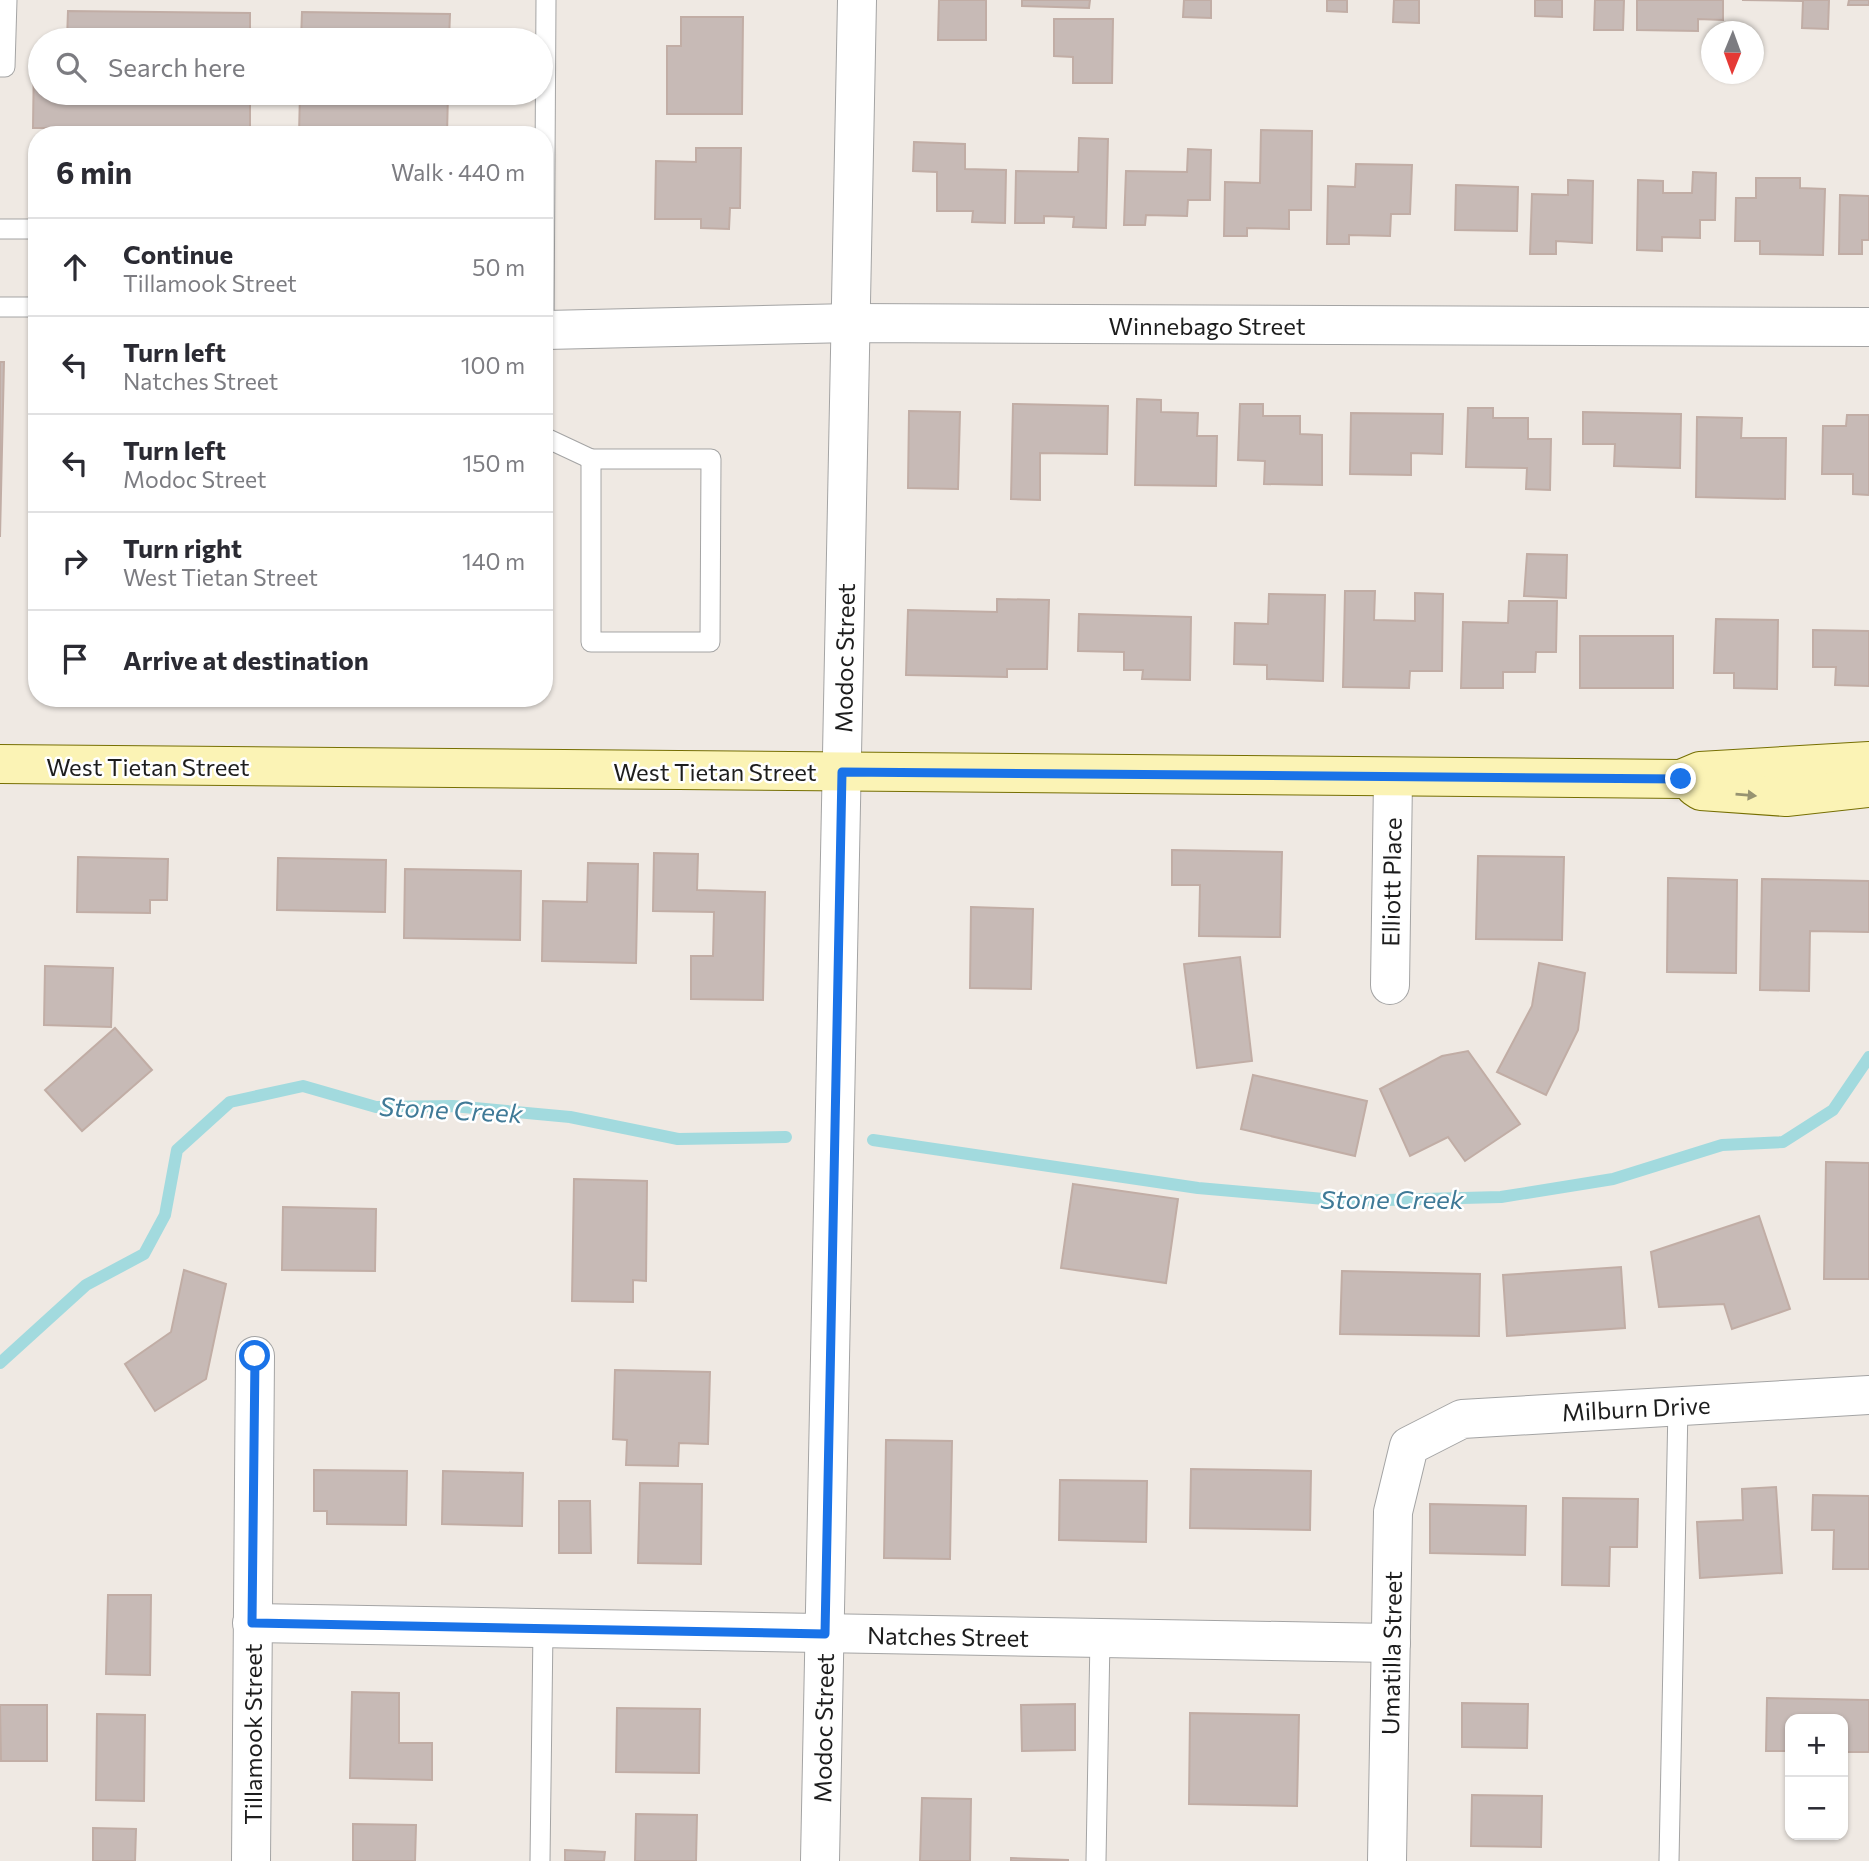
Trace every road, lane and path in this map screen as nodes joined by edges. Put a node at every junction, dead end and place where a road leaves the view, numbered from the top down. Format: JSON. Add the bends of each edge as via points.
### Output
{"nodes":[{"id":1,"x":7,"y":0,"type":"edge"},
{"id":2,"x":546,"y":0,"type":"edge"},
{"id":3,"x":857,"y":0,"type":"edge"},
{"id":4,"x":546,"y":28,"type":"edge"},
{"id":5,"x":0,"y":67,"type":"edge"},
{"id":6,"x":546,"y":105,"type":"edge"},
{"id":7,"x":545,"y":126,"type":"edge"},
{"id":8,"x":0,"y":229,"type":"edge"},
{"id":9,"x":28,"y":229,"type":"edge"},
{"id":10,"x":0,"y":307,"type":"edge"},
{"id":11,"x":28,"y":307,"type":"edge"},
{"id":12,"x":553,"y":320,"type":"edge"},
{"id":13,"x":851,"y":323,"type":"junction"},
{"id":14,"x":1869,"y":327,"type":"edge"},
{"id":15,"x":553,"y":441,"type":"edge"},
{"id":16,"x":591,"y":459,"type":"junction"},
{"id":17,"x":1869,"y":761,"type":"edge"},
{"id":18,"x":0,"y":764,"type":"edge"},
{"id":19,"x":842,"y":772,"type":"junction"},
{"id":20,"x":1393,"y":779,"type":"junction"},
{"id":21,"x":1681,"y":779,"type":"junction"},
{"id":22,"x":1869,"y":788,"type":"edge"},
{"id":23,"x":1390,"y":985,"type":"dead end"},
{"id":24,"x":255,"y":1356,"type":"dead end"},
{"id":25,"x":1869,"y":1395,"type":"edge"},
{"id":26,"x":1678,"y":1406,"type":"junction"},
{"id":27,"x":1409,"y":1446,"type":"joint"},
{"id":28,"x":252,"y":1623,"type":"junction"},
{"id":29,"x":544,"y":1629,"type":"junction"},
{"id":30,"x":825,"y":1634,"type":"junction"},
{"id":31,"x":1100,"y":1638,"type":"junction"},
{"id":32,"x":1391,"y":1643,"type":"junction"},
{"id":33,"x":251,"y":1861,"type":"edge"},
{"id":34,"x":540,"y":1861,"type":"edge"},
{"id":35,"x":820,"y":1861,"type":"edge"},
{"id":36,"x":1096,"y":1861,"type":"edge"},
{"id":37,"x":1387,"y":1861,"type":"edge"},
{"id":38,"x":1669,"y":1861,"type":"edge"}],
"edges":[{"from":1,"to":5,"type":"lane","via":[[5,67]]},
{"from":2,"to":4,"type":"lane"},
{"from":3,"to":13,"type":"street","name":"Modoc Street"},
{"from":6,"to":7,"type":"lane"},
{"from":8,"to":9,"type":"lane"},
{"from":10,"to":11,"type":"lane"},
{"from":12,"to":13,"type":"street","name":"Winnebago Street"},
{"from":13,"to":14,"type":"street","name":"Winnebago Street"},
{"from":13,"to":19,"type":"street","name":"Modoc Street"},
{"from":15,"to":16,"type":"lane"},
{"from":16,"to":16,"type":"lane","via":[[591,642],[710,642],[711,459]]},
{"from":17,"to":21,"type":"main road","name":"West Tietan Street","via":[[1700,771]]},
{"from":18,"to":19,"type":"main road","name":"West Tietan Street"},
{"from":19,"to":20,"type":"main road","name":"West Tietan Street"},
{"from":19,"to":30,"type":"street","name":"Modoc Street"},
{"from":20,"to":21,"type":"main road","name":"West Tietan Street"},
{"from":20,"to":23,"type":"street","name":"Elliott Place"},
{"from":21,"to":22,"type":"main road","name":"West Tietan Street","one_way":true,"via":[[1701,791],[1759,797]]},
{"from":24,"to":28,"type":"street","name":"Tillamook Street"},
{"from":25,"to":26,"type":"street","name":"Milburn Drive"},
{"from":26,"to":27,"type":"street","name":"Milburn Drive","via":[[1462,1419]]},
{"from":26,"to":38,"type":"lane"},
{"from":27,"to":32,"type":"street","name":"Umatilla Street","via":[[1393,1512]]},
{"from":28,"to":29,"type":"street","name":"Natches Street"},
{"from":28,"to":33,"type":"street","name":"Tillamook Street"},
{"from":29,"to":30,"type":"street","name":"Natches Street"},
{"from":29,"to":34,"type":"lane"},
{"from":30,"to":31,"type":"street","name":"Natches Street"},
{"from":30,"to":35,"type":"street","name":"Modoc Street"},
{"from":31,"to":32,"type":"street","name":"Natches Street"},
{"from":31,"to":36,"type":"lane"},
{"from":32,"to":37,"type":"street","name":"Umatilla Street"}]}
